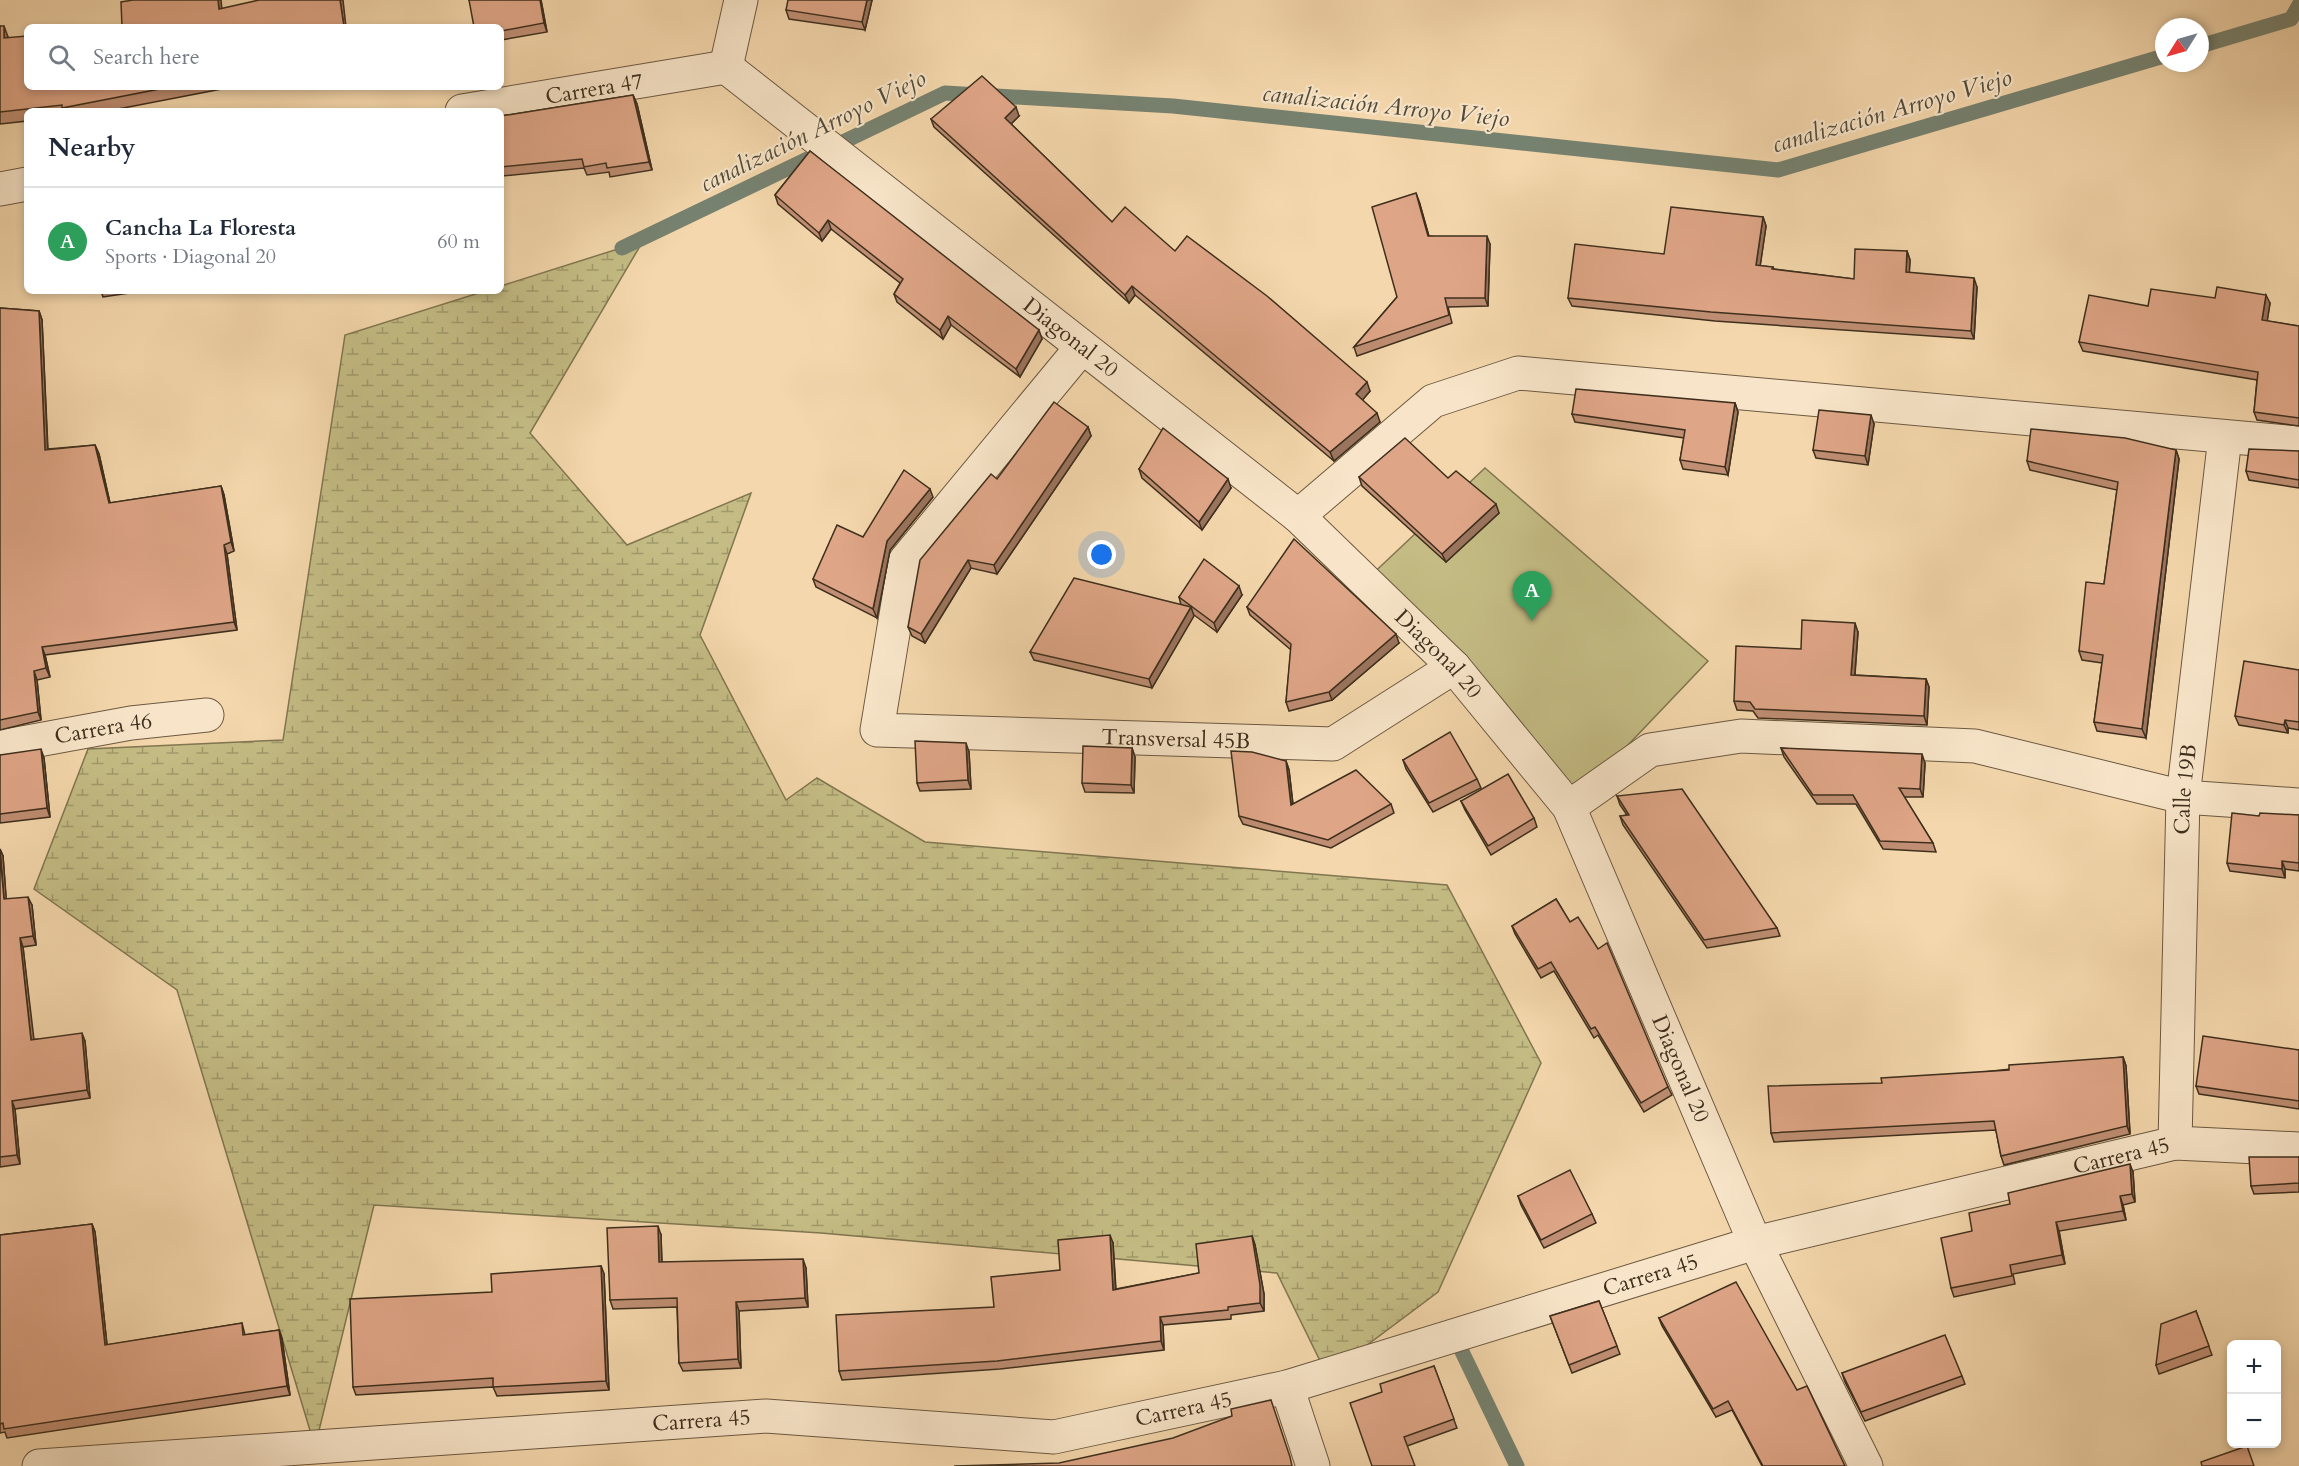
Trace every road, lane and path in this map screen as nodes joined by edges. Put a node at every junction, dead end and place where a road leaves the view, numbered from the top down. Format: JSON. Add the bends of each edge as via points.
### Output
{"nodes":[{"id":1,"x":741,"y":0,"type":"edge"},
{"id":2,"x":726,"y":67,"type":"junction"},
{"id":3,"x":480,"y":108,"type":"edge"},
{"id":4,"x":24,"y":185,"type":"edge"},
{"id":5,"x":0,"y":189,"type":"edge"},
{"id":6,"x":1082,"y":347,"type":"junction"},
{"id":7,"x":2225,"y":437,"type":"junction"},
{"id":8,"x":2299,"y":442,"type":"edge"},
{"id":9,"x":1298,"y":516,"type":"junction"},
{"id":10,"x":1454,"y":667,"type":"junction"},
{"id":11,"x":207,"y":715,"type":"dead end"},
{"id":12,"x":0,"y":747,"type":"edge"},
{"id":13,"x":2182,"y":797,"type":"junction"},
{"id":14,"x":2299,"y":805,"type":"edge"},
{"id":15,"x":1569,"y":807,"type":"junction"},
{"id":16,"x":2175,"y":1143,"type":"junction"},
{"id":17,"x":2299,"y":1149,"type":"edge"},
{"id":18,"x":1755,"y":1243,"type":"junction"},
{"id":19,"x":1287,"y":1387,"type":"junction"},
{"id":20,"x":39,"y":1466,"type":"edge"},
{"id":21,"x":1313,"y":1466,"type":"edge"},
{"id":22,"x":1866,"y":1466,"type":"edge"}],
"edges":[{"from":1,"to":2,"type":"street"},
{"from":2,"to":3,"type":"street","name":"Carrera 47"},
{"from":2,"to":6,"type":"street","name":"Diagonal 20"},
{"from":4,"to":5,"type":"street"},
{"from":6,"to":9,"type":"street","name":"Diagonal 20"},
{"from":6,"to":10,"type":"street","name":"Transversal 45B","via":[[905,561],[877,730],[1333,744]]},
{"from":7,"to":8,"type":"street"},
{"from":7,"to":9,"type":"street","via":[[1518,373],[1433,401]]},
{"from":7,"to":13,"type":"street","name":"Calle 19B"},
{"from":9,"to":10,"type":"street","name":"Diagonal 20"},
{"from":10,"to":15,"type":"street","name":"Diagonal 20"},
{"from":11,"to":12,"type":"street","name":"Carrera 46","via":[[131,723]]},
{"from":13,"to":14,"type":"street"},
{"from":13,"to":15,"type":"street","via":[[1975,746],[1741,736],[1650,750]]},
{"from":13,"to":16,"type":"street","name":"Calle 19B"},
{"from":15,"to":18,"type":"street","name":"Diagonal 20"},
{"from":16,"to":17,"type":"street","name":"Carrera 45"},
{"from":16,"to":18,"type":"street","name":"Carrera 45"},
{"from":18,"to":19,"type":"street","name":"Carrera 45"},
{"from":18,"to":22,"type":"street","name":"Diagonal 20"},
{"from":19,"to":20,"type":"street","name":"Carrera 45","via":[[1054,1437],[766,1416]]},
{"from":19,"to":21,"type":"street"}]}
